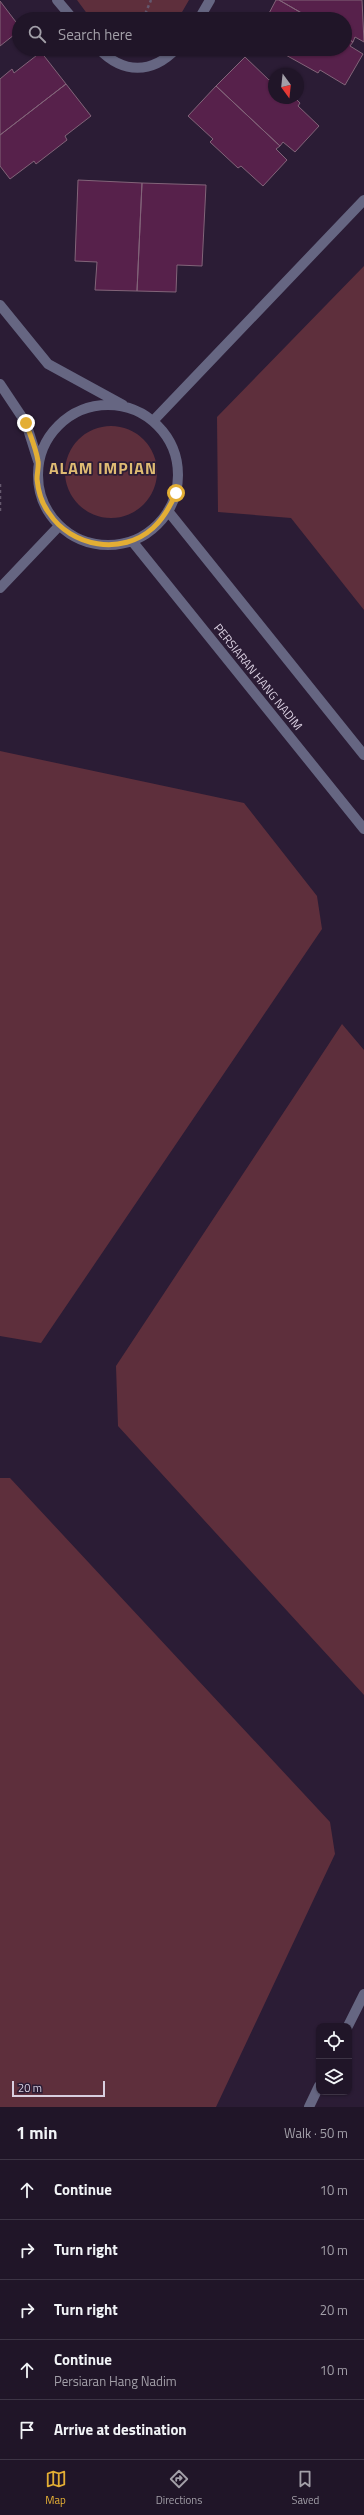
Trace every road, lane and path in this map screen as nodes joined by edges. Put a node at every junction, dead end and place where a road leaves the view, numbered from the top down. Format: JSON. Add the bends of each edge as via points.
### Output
{"nodes":[{"id":1,"x":57,"y":0,"type":"edge"},
{"id":2,"x":151,"y":0,"type":"edge"},
{"id":3,"x":210,"y":0,"type":"edge"},
{"id":4,"x":67,"y":12,"type":"edge"},
{"id":5,"x":146,"y":12,"type":"edge"},
{"id":6,"x":203,"y":12,"type":"edge"},
{"id":7,"x":106,"y":56,"type":"edge"},
{"id":8,"x":170,"y":56,"type":"edge"},
{"id":9,"x":364,"y":200,"type":"edge"},
{"id":10,"x":0,"y":305,"type":"edge"},
{"id":11,"x":0,"y":384,"type":"edge"},
{"id":12,"x":131,"y":408,"type":"junction"},
{"id":13,"x":153,"y":421,"type":"junction"},
{"id":14,"x":38,"y":461,"type":"junction"},
{"id":15,"x":0,"y":484,"type":"edge"},
{"id":16,"x":168,"y":511,"type":"junction"},
{"id":17,"x":0,"y":512,"type":"edge"},
{"id":18,"x":59,"y":526,"type":"junction"},
{"id":19,"x":132,"y":541,"type":"junction"},
{"id":20,"x":0,"y":588,"type":"edge"},
{"id":21,"x":364,"y":755,"type":"edge"},
{"id":22,"x":364,"y":829,"type":"edge"},
{"id":23,"x":364,"y":1994,"type":"edge"},
{"id":24,"x":350,"y":2023,"type":"edge"},
{"id":25,"x":316,"y":2092,"type":"edge"},
{"id":26,"x":309,"y":2107,"type":"edge"}],
"edges":[{"from":1,"to":4,"type":"street"},
{"from":2,"to":5,"type":"path"},
{"from":3,"to":6,"type":"street"},
{"from":7,"to":8,"type":"street","via":[[125,68],[145,68]]},
{"from":9,"to":13,"type":"street"},
{"from":10,"to":12,"type":"street","via":[[48,364]]},
{"from":11,"to":14,"type":"street","via":[[26,423]]},
{"from":12,"to":13,"type":"street"},
{"from":12,"to":14,"type":"street","via":[[97,405],[80,410],[65,419],[53,431]]},
{"from":13,"to":16,"type":"street","via":[[175,454],[178,473],[176,493]]},
{"from":14,"to":18,"type":"street","via":[[37,479],[41,497],[48,513]]},
{"from":15,"to":17,"type":"path"},
{"from":16,"to":19,"type":"street","via":[[152,529]]},
{"from":16,"to":21,"type":"street"},
{"from":18,"to":19,"type":"street","via":[[75,538],[93,544],[113,545]]},
{"from":18,"to":20,"type":"street"},
{"from":19,"to":22,"type":"street","name":"PERSIARAN HANG NADIM"},
{"from":23,"to":24,"type":"street"},
{"from":25,"to":26,"type":"street"}]}
